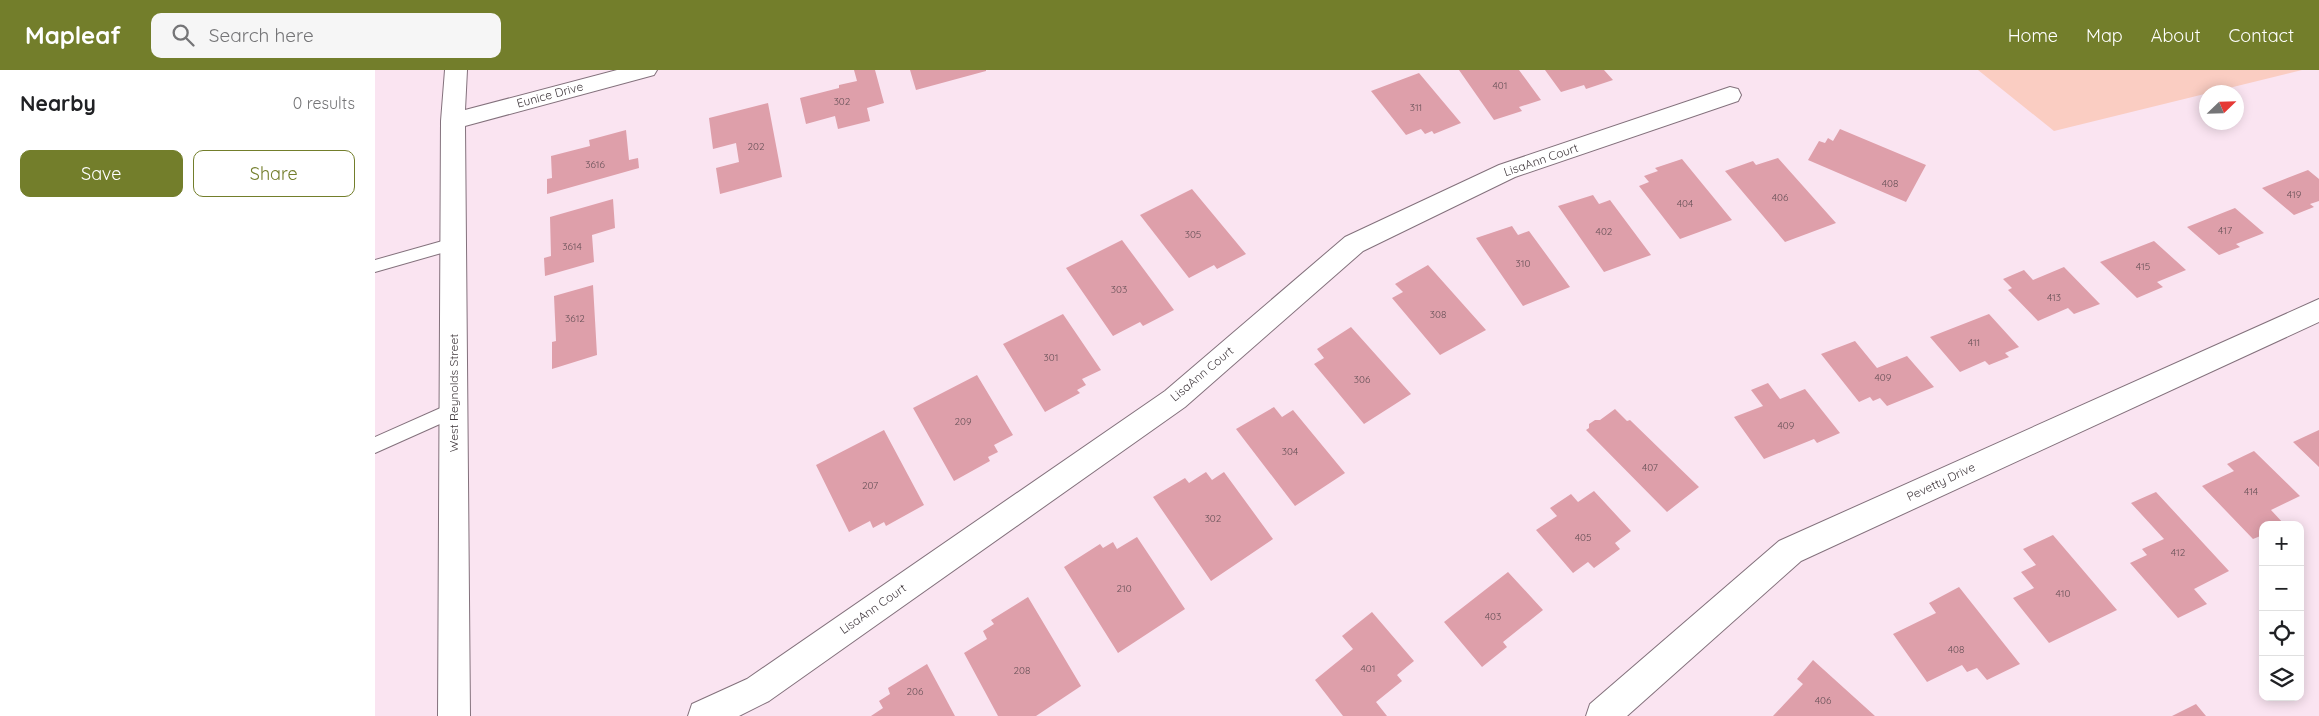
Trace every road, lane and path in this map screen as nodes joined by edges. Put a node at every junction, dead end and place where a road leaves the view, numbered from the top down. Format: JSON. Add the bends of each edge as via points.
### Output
{"nodes":[{"id":1,"x":456,"y":70,"type":"edge"},
{"id":2,"x":646,"y":70,"type":"edge"},
{"id":3,"x":1730,"y":95,"type":"dead end"},
{"id":4,"x":453,"y":121,"type":"junction"},
{"id":5,"x":453,"y":244,"type":"junction"},
{"id":6,"x":375,"y":266,"type":"edge"},
{"id":7,"x":2319,"y":310,"type":"edge"},
{"id":8,"x":454,"y":410,"type":"junction"},
{"id":9,"x":375,"y":445,"type":"edge"},
{"id":10,"x":454,"y":716,"type":"edge"},
{"id":11,"x":705,"y":716,"type":"edge"},
{"id":12,"x":1602,"y":716,"type":"edge"}],
"edges":[{"from":1,"to":4,"type":"street","name":"West Reynolds Street"},
{"from":2,"to":4,"type":"street","name":"Eunice Drive"},
{"from":3,"to":11,"type":"street","name":"LisaAnn Court","via":[[1507,170],[1354,244],[1175,399],[758,690]]},
{"from":4,"to":5,"type":"street","name":"West Reynolds Street"},
{"from":5,"to":6,"type":"lane"},
{"from":5,"to":8,"type":"street","name":"West Reynolds Street"},
{"from":7,"to":12,"type":"street","name":"Pevetty Drive","via":[[1790,551]]},
{"from":8,"to":9,"type":"lane"},
{"from":8,"to":10,"type":"street","name":"West Reynolds Street"}]}
